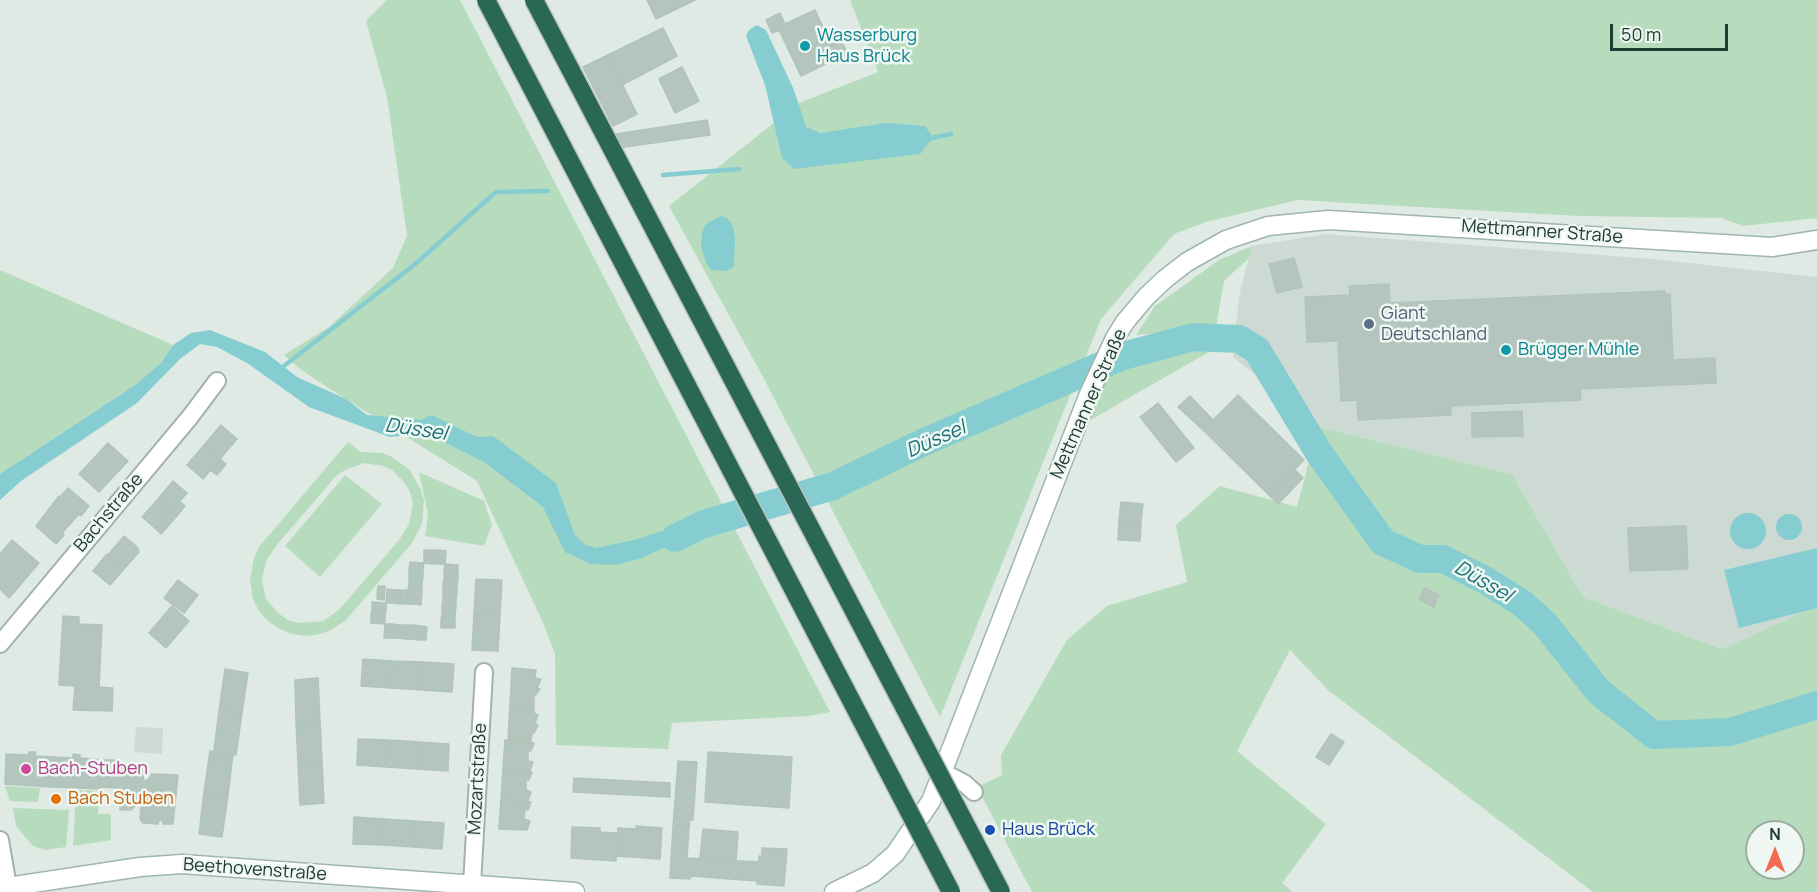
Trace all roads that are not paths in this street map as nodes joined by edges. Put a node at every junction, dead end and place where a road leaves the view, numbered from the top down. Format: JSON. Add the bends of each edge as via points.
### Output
{"nodes":[{"id":1,"x":486,"y":0,"type":"edge"},
{"id":2,"x":534,"y":0,"type":"edge"},
{"id":3,"x":1817,"y":240,"type":"edge"},
{"id":4,"x":217,"y":381,"type":"dead end"},
{"id":5,"x":0,"y":644,"type":"edge"},
{"id":6,"x":484,"y":672,"type":"dead end"},
{"id":7,"x":943,"y":772,"type":"junction"},
{"id":8,"x":974,"y":792,"type":"dead end"},
{"id":9,"x":0,"y":840,"type":"edge"},
{"id":10,"x":472,"y":885,"type":"junction"},
{"id":11,"x":6,"y":889,"type":"edge"},
{"id":12,"x":491,"y":889,"type":"edge"},
{"id":13,"x":574,"y":892,"type":"edge"},
{"id":14,"x":834,"y":892,"type":"edge"},
{"id":15,"x":951,"y":892,"type":"edge"},
{"id":16,"x":1001,"y":892,"type":"edge"}],
"edges":[{"from":1,"to":15,"type":"highway","bridge":true},
{"from":2,"to":16,"type":"highway","bridge":true},
{"from":3,"to":7,"type":"main road","name":"Mettmanner Straße","via":[[1772,247],[1328,220],[1268,226],[1226,240],[1186,262],[1146,297],[1115,338],[1089,394]]},
{"from":4,"to":5,"type":"street","name":"Bachstraße"},
{"from":6,"to":10,"type":"street","name":"Mozartstraße"},
{"from":7,"to":8,"type":"street"},
{"from":7,"to":14,"type":"main road","name":"Mettmanner Straße","via":[[931,801],[895,854],[873,873]]},
{"from":9,"to":11,"type":"street"},
{"from":10,"to":11,"type":"main road","name":"Beethovenstraße","via":[[182,864]]},
{"from":10,"to":12,"type":"main road","name":"Beethovenstraße"},
{"from":12,"to":13,"type":"main road","name":"Beethovenstraße"}]}
